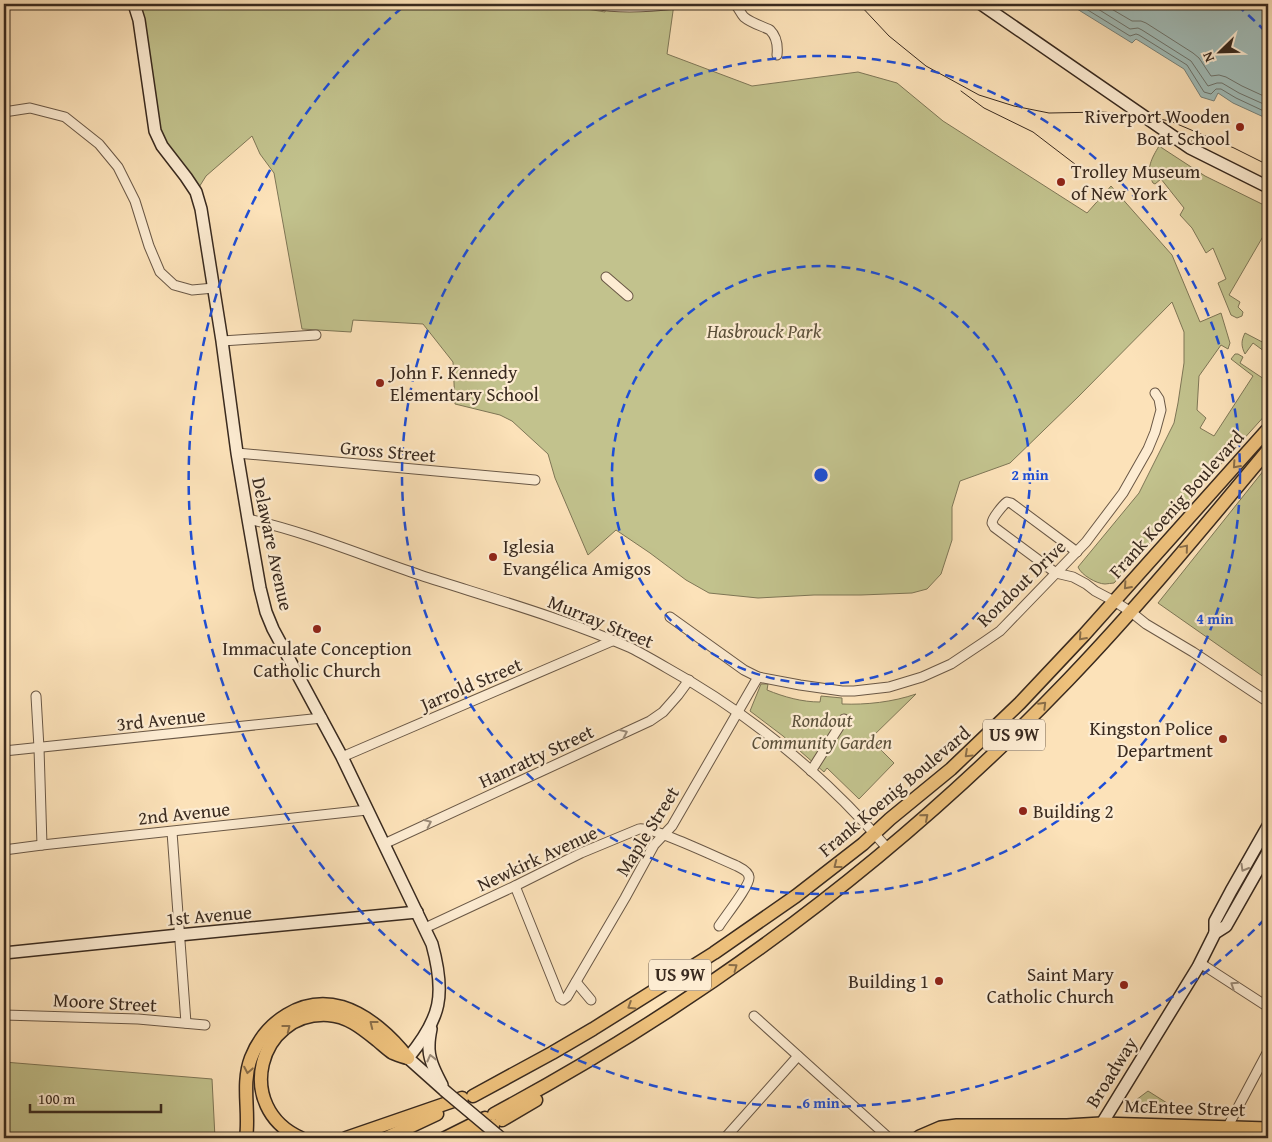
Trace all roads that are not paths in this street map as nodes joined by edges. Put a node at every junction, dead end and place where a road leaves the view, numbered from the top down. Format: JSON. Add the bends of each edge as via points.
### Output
{"nodes":[{"id":1,"x":134,"y":4,"type":"edge"},
{"id":2,"x":590,"y":4,"type":"edge"},
{"id":3,"x":594,"y":4,"type":"edge"},
{"id":4,"x":676,"y":4,"type":"edge"},
{"id":5,"x":734,"y":4,"type":"edge"},
{"id":6,"x":981,"y":4,"type":"edge"},
{"id":7,"x":777,"y":56,"type":"dead end"},
{"id":8,"x":4,"y":112,"type":"edge"},
{"id":9,"x":1268,"y":187,"type":"edge"},
{"id":10,"x":606,"y":277,"type":"dead end"},
{"id":11,"x":214,"y":288,"type":"junction"},
{"id":12,"x":628,"y":296,"type":"dead end"},
{"id":13,"x":316,"y":335,"type":"dead end"},
{"id":14,"x":222,"y":341,"type":"junction"},
{"id":15,"x":1155,"y":393,"type":"dead end"},
{"id":16,"x":1268,"y":428,"type":"edge"},
{"id":17,"x":1268,"y":450,"type":"edge"},
{"id":18,"x":237,"y":453,"type":"junction"},
{"id":19,"x":535,"y":480,"type":"dead end"},
{"id":20,"x":248,"y":519,"type":"junction"},
{"id":21,"x":1077,"y":552,"type":"junction"},
{"id":22,"x":1056,"y":573,"type":"junction"},
{"id":23,"x":1114,"y":601,"type":"junction"},
{"id":24,"x":1131,"y":612,"type":"junction"},
{"id":25,"x":670,"y":617,"type":"dead end"},
{"id":26,"x":612,"y":641,"type":"junction"},
{"id":27,"x":758,"y":677,"type":"junction"},
{"id":28,"x":688,"y":680,"type":"junction"},
{"id":29,"x":36,"y":696,"type":"dead end"},
{"id":30,"x":1268,"y":702,"type":"edge"},
{"id":31,"x":737,"y":712,"type":"junction"},
{"id":32,"x":322,"y":718,"type":"junction"},
{"id":33,"x":844,"y":719,"type":"dead end"},
{"id":34,"x":39,"y":748,"type":"junction"},
{"id":35,"x":4,"y":752,"type":"edge"},
{"id":36,"x":342,"y":757,"type":"junction"},
{"id":37,"x":811,"y":771,"type":"junction"},
{"id":38,"x":367,"y":810,"type":"junction"},
{"id":39,"x":1268,"y":826,"type":"edge"},
{"id":40,"x":172,"y":832,"type":"junction"},
{"id":41,"x":874,"y":833,"type":"junction"},
{"id":42,"x":664,"y":835,"type":"junction"},
{"id":43,"x":384,"y":844,"type":"junction"},
{"id":44,"x":42,"y":845,"type":"junction"},
{"id":45,"x":888,"y":849,"type":"junction"},
{"id":46,"x":4,"y":850,"type":"edge"},
{"id":47,"x":1268,"y":852,"type":"edge"},
{"id":48,"x":515,"y":886,"type":"junction"},
{"id":49,"x":417,"y":912,"type":"junction"},
{"id":50,"x":718,"y":926,"type":"dead end"},
{"id":51,"x":425,"y":928,"type":"junction"},
{"id":52,"x":1216,"y":933,"type":"junction"},
{"id":53,"x":179,"y":935,"type":"junction"},
{"id":54,"x":4,"y":953,"type":"edge"},
{"id":55,"x":1200,"y":963,"type":"junction"},
{"id":56,"x":576,"y":982,"type":"junction"},
{"id":57,"x":590,"y":1000,"type":"dead end"},
{"id":58,"x":1268,"y":1006,"type":"edge"},
{"id":59,"x":4,"y":1015,"type":"edge"},
{"id":60,"x":754,"y":1016,"type":"dead end"},
{"id":61,"x":186,"y":1023,"type":"junction"},
{"id":62,"x":432,"y":1023,"type":"junction"},
{"id":63,"x":205,"y":1025,"type":"dead end"},
{"id":64,"x":1268,"y":1051,"type":"edge"},
{"id":65,"x":798,"y":1056,"type":"junction"},
{"id":66,"x":408,"y":1058,"type":"junction"},
{"id":67,"x":445,"y":1091,"type":"junction"},
{"id":68,"x":469,"y":1097,"type":"junction"},
{"id":69,"x":493,"y":1119,"type":"junction"},
{"id":70,"x":1102,"y":1125,"type":"junction"},
{"id":71,"x":1227,"y":1128,"type":"junction"},
{"id":72,"x":1268,"y":1130,"type":"edge"},
{"id":73,"x":246,"y":1138,"type":"edge"},
{"id":74,"x":301,"y":1138,"type":"edge"},
{"id":75,"x":346,"y":1138,"type":"edge"},
{"id":76,"x":386,"y":1138,"type":"edge"},
{"id":77,"x":445,"y":1138,"type":"edge"},
{"id":78,"x":470,"y":1138,"type":"edge"},
{"id":79,"x":501,"y":1138,"type":"edge"},
{"id":80,"x":725,"y":1138,"type":"edge"},
{"id":81,"x":889,"y":1138,"type":"edge"},
{"id":82,"x":920,"y":1138,"type":"edge"}],
"edges":[{"from":1,"to":11,"type":"street","name":"Delaware Avenue","via":[[155,131],[162,146],[196,192]]},
{"from":2,"to":3,"type":"street"},
{"from":3,"to":4,"type":"street","via":[[630,7]]},
{"from":5,"to":7,"type":"street","via":[[746,18],[773,33]]},
{"from":6,"to":9,"type":"street","via":[[1190,148]]},
{"from":8,"to":11,"type":"street","via":[[30,108],[65,118],[99,144],[118,167],[135,201],[160,272],[174,285],[192,290]]},
{"from":10,"to":12,"type":"street"},
{"from":11,"to":14,"type":"street","name":"Delaware Avenue"},
{"from":13,"to":14,"type":"street"},
{"from":14,"to":18,"type":"street","name":"Delaware Avenue"},
{"from":15,"to":21,"type":"street","name":"Rondout Drive","via":[[1160,399],[1161,410],[1148,449],[1123,493]]},
{"from":16,"to":23,"type":"main road","name":"Frank Koenig Boulevard","number":"US 9W","one_way":true},
{"from":24,"to":17,"type":"main road","name":"Frank Koenig Boulevard","number":"US 9W","one_way":true},
{"from":18,"to":19,"type":"street","name":"Gross Street"},
{"from":18,"to":20,"type":"street","name":"Delaware Avenue"},
{"from":20,"to":26,"type":"street","name":"Murray Street","via":[[319,539]]},
{"from":20,"to":32,"type":"street","name":"Delaware Avenue","via":[[266,612]]},
{"from":21,"to":22,"type":"street","name":"Rondout Drive"},
{"from":21,"to":22,"type":"street","via":[[1007,502],[993,520],[994,527]]},
{"from":22,"to":23,"type":"street","via":[[1073,577]]},
{"from":22,"to":27,"type":"street","name":"Rondout Drive","via":[[1000,631],[951,664],[922,677],[890,687],[854,691]]},
{"from":23,"to":24,"type":"street"},
{"from":23,"to":41,"type":"main road","name":"Frank Koenig Boulevard","number":"US 9W","one_way":true,"via":[[1052,671],[984,739]]},
{"from":24,"to":30,"type":"street"},
{"from":45,"to":24,"type":"main road","name":"Frank Koenig Boulevard","number":"US 9W","one_way":true,"via":[[1000,749]]},
{"from":25,"to":27,"type":"street","name":"Rondout Drive"},
{"from":26,"to":28,"type":"street","name":"Murray Street"},
{"from":26,"to":36,"type":"street","name":"Jarrold Street"},
{"from":27,"to":31,"type":"street"},
{"from":28,"to":31,"type":"street","name":"Murray Street"},
{"from":43,"to":28,"type":"street","name":"Hanratty Street","one_way":true,"via":[[650,721],[663,712]]},
{"from":29,"to":34,"type":"street"},
{"from":31,"to":37,"type":"street","name":"Murray Street"},
{"from":31,"to":42,"type":"street","name":"Maple Street"},
{"from":32,"to":34,"type":"street","name":"3rd Avenue"},
{"from":32,"to":36,"type":"street","name":"Delaware Avenue"},
{"from":33,"to":37,"type":"street"},
{"from":34,"to":35,"type":"street","name":"3rd Avenue"},
{"from":34,"to":44,"type":"street"},
{"from":36,"to":38,"type":"street","name":"Delaware Avenue"},
{"from":37,"to":41,"type":"street","name":"Murray Street"},
{"from":38,"to":40,"type":"street","name":"2nd Avenue"},
{"from":38,"to":43,"type":"street","name":"Delaware Avenue"},
{"from":39,"to":52,"type":"street","name":"Broadway","one_way":true,"via":[[1215,922]]},
{"from":40,"to":44,"type":"street","name":"2nd Avenue"},
{"from":40,"to":53,"type":"street"},
{"from":41,"to":45,"type":"street","name":"Murray Street"},
{"from":41,"to":68,"type":"main road","name":"Frank Koenig Boulevard","number":"US 9W","one_way":true,"via":[[796,896],[714,953],[593,1029]]},
{"from":42,"to":48,"type":"street","name":"Newkirk Avenue","via":[[639,829]]},
{"from":42,"to":50,"type":"street","name":"Newkirk Avenue","via":[[737,866],[750,876]]},
{"from":42,"to":56,"type":"street","name":"Maple Street","via":[[654,845]]},
{"from":43,"to":49,"type":"street","name":"Delaware Avenue"},
{"from":44,"to":46,"type":"street","name":"2nd Avenue"},
{"from":69,"to":45,"type":"main road","name":"Frank Koenig Boulevard","number":"US 9W","one_way":true,"via":[[688,999],[809,913]]},
{"from":47,"to":52,"type":"street","name":"Broadway","via":[[1226,926]]},
{"from":48,"to":51,"type":"street","name":"Newkirk Avenue"},
{"from":48,"to":56,"type":"street","name":"Maple Street","via":[[561,1000]]},
{"from":49,"to":51,"type":"street","name":"Delaware Avenue"},
{"from":49,"to":53,"type":"street","name":"1st Avenue"},
{"from":51,"to":62,"type":"street","name":"Delaware Avenue","via":[[440,980],[439,1001]]},
{"from":52,"to":55,"type":"street","name":"Broadway"},
{"from":53,"to":54,"type":"street","name":"1st Avenue"},
{"from":53,"to":61,"type":"street"},
{"from":58,"to":55,"type":"street","one_way":true},
{"from":55,"to":70,"type":"street","name":"Broadway"},
{"from":56,"to":57,"type":"street"},
{"from":59,"to":61,"type":"street","name":"Moore Street"},
{"from":60,"to":65,"type":"street"},
{"from":61,"to":63,"type":"street","name":"Moore Street"},
{"from":62,"to":66,"type":"street","name":"Delaware Avenue"},
{"from":67,"to":62,"type":"street","one_way":true,"via":[[433,1067],[428,1047]]},
{"from":64,"to":71,"type":"street"},
{"from":65,"to":80,"type":"street"},
{"from":65,"to":81,"type":"street"},
{"from":66,"to":67,"type":"street"},
{"from":66,"to":73,"type":"main road","one_way":true,"via":[[371,1022],[352,1011],[325,1005],[297,1009],[269,1029],[250,1060],[246,1084]]},
{"from":74,"to":66,"type":"main road","one_way":true,"via":[[276,1121],[265,1104],[260,1085],[266,1054],[284,1029],[310,1016],[340,1017],[357,1025],[389,1051]]},
{"from":67,"to":79,"type":"street","bridge":true},
{"from":68,"to":75,"type":"main road"},
{"from":68,"to":76,"type":"main road"},
{"from":69,"to":77,"type":"main road","name":"Frank Koenig Boulevard","number":"US 9W"},
{"from":69,"to":78,"type":"main road"},
{"from":70,"to":71,"type":"highway","name":"McEntee Street"},
{"from":70,"to":82,"type":"highway","name":"Broadway","via":[[957,1126]]},
{"from":71,"to":72,"type":"highway","name":"McEntee Street"}]}
